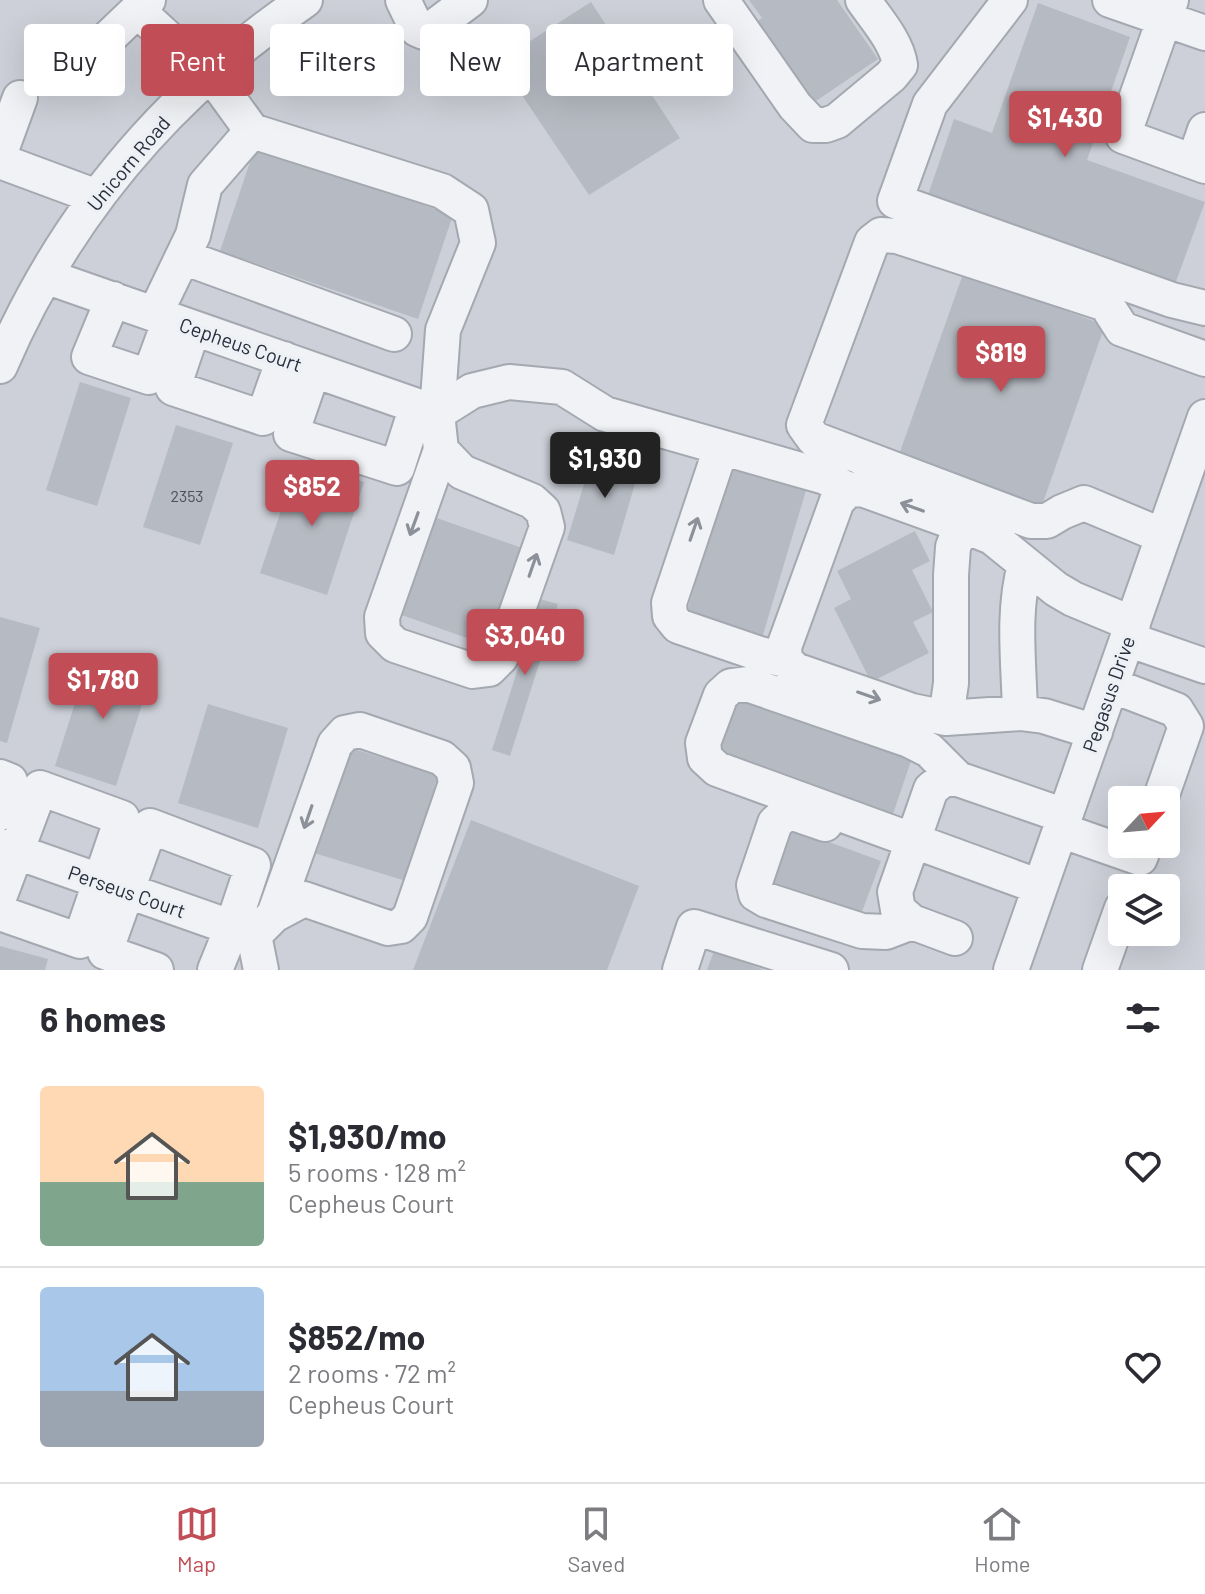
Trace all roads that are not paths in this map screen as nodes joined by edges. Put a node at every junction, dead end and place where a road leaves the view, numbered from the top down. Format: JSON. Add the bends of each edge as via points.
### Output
{"nodes":[{"id":1,"x":305,"y":0,"type":"edge"},
{"id":2,"x":403,"y":0,"type":"edge"},
{"id":3,"x":470,"y":0,"type":"edge"},
{"id":4,"x":721,"y":0,"type":"edge"},
{"id":5,"x":863,"y":0,"type":"edge"},
{"id":6,"x":1010,"y":0,"type":"edge"},
{"id":7,"x":1110,"y":0,"type":"edge"},
{"id":8,"x":142,"y":5,"type":"edge"},
{"id":9,"x":1167,"y":10,"type":"edge"},
{"id":10,"x":122,"y":24,"type":"edge"},
{"id":11,"x":158,"y":24,"type":"edge"},
{"id":12,"x":1205,"y":33,"type":"edge"},
{"id":13,"x":254,"y":37,"type":"edge"},
{"id":14,"x":187,"y":96,"type":"edge"},
{"id":15,"x":227,"y":96,"type":"edge"},
{"id":16,"x":20,"y":98,"type":"dead end"},
{"id":17,"x":1205,"y":130,"type":"edge"},
{"id":18,"x":252,"y":131,"type":"junction"},
{"id":19,"x":0,"y":153,"type":"edge"},
{"id":20,"x":0,"y":161,"type":"edge"},
{"id":21,"x":1200,"y":164,"type":"edge"},
{"id":22,"x":97,"y":197,"type":"junction"},
{"id":23,"x":183,"y":257,"type":"junction"},
{"id":24,"x":45,"y":276,"type":"junction"},
{"id":25,"x":113,"y":299,"type":"junction"},
{"id":26,"x":1205,"y":308,"type":"edge"},
{"id":27,"x":173,"y":321,"type":"junction"},
{"id":28,"x":394,"y":334,"type":"dead end"},
{"id":29,"x":1205,"y":359,"type":"edge"},
{"id":30,"x":298,"y":364,"type":"junction"},
{"id":31,"x":0,"y":366,"type":"edge"},
{"id":32,"x":161,"y":382,"type":"junction"},
{"id":33,"x":427,"y":410,"type":"junction"},
{"id":34,"x":1205,"y":417,"type":"edge"},
{"id":35,"x":721,"y":448,"type":"junction"},
{"id":36,"x":441,"y":450,"type":"junction"},
{"id":37,"x":1199,"y":452,"type":"edge"},
{"id":38,"x":855,"y":489,"type":"junction"},
{"id":39,"x":962,"y":525,"type":"junction"},
{"id":40,"x":1163,"y":536,"type":"junction"},
{"id":41,"x":1025,"y":565,"type":"junction"},
{"id":42,"x":1130,"y":631,"type":"junction"},
{"id":43,"x":790,"y":665,"type":"junction"},
{"id":44,"x":1205,"y":666,"type":"edge"},
{"id":45,"x":1111,"y":685,"type":"junction"},
{"id":46,"x":1020,"y":713,"type":"junction"},
{"id":47,"x":946,"y":718,"type":"junction"},
{"id":48,"x":1095,"y":732,"type":"junction"},
{"id":49,"x":958,"y":779,"type":"junction"},
{"id":50,"x":1165,"y":786,"type":"edge"},
{"id":51,"x":13,"y":790,"type":"edge"},
{"id":52,"x":1063,"y":823,"type":"junction"},
{"id":53,"x":910,"y":848,"type":"junction"},
{"id":54,"x":8,"y":849,"type":"edge"},
{"id":55,"x":1138,"y":863,"type":"edge"},
{"id":56,"x":113,"y":886,"type":"junction"},
{"id":57,"x":1040,"y":887,"type":"junction"},
{"id":58,"x":0,"y":895,"type":"edge"},
{"id":59,"x":0,"y":913,"type":"edge"},
{"id":60,"x":912,"y":922,"type":"junction"},
{"id":61,"x":253,"y":926,"type":"junction"},
{"id":62,"x":955,"y":938,"type":"dead end"},
{"id":63,"x":1109,"y":946,"type":"edge"},
{"id":64,"x":92,"y":947,"type":"junction"},
{"id":65,"x":156,"y":970,"type":"edge"},
{"id":66,"x":215,"y":970,"type":"edge"},
{"id":67,"x":261,"y":970,"type":"edge"},
{"id":68,"x":680,"y":970,"type":"edge"},
{"id":69,"x":831,"y":970,"type":"edge"},
{"id":70,"x":1011,"y":970,"type":"edge"},
{"id":71,"x":1100,"y":970,"type":"edge"}],
"edges":[{"from":1,"to":13,"type":"street","name":"Unicorn Road"},
{"from":2,"to":3,"type":"street","via":[[417,29],[424,32]]},
{"from":4,"to":5,"type":"street","via":[[795,106],[813,125],[826,125],[900,65]]},
{"from":6,"to":26,"type":"street","via":[[930,104],[895,201]]},
{"from":7,"to":9,"type":"street"},
{"from":8,"to":10,"type":"street"},
{"from":8,"to":11,"type":"street"},
{"from":9,"to":12,"type":"street"},
{"from":9,"to":21,"type":"street","via":[[1123,136]]},
{"from":14,"to":22,"type":"street","name":"Unicorn Road"},
{"from":15,"to":18,"type":"street"},
{"from":16,"to":19,"type":"street"},
{"from":17,"to":21,"type":"street"},
{"from":18,"to":23,"type":"street","via":[[205,185]]},
{"from":18,"to":33,"type":"street","via":[[442,191],[471,210],[478,243],[443,330]]},
{"from":20,"to":22,"type":"street"},
{"from":22,"to":24,"type":"street","name":"Unicorn Road"},
{"from":23,"to":27,"type":"street"},
{"from":23,"to":28,"type":"street"},
{"from":24,"to":25,"type":"street","name":"Cepheus Court"},
{"from":24,"to":31,"type":"street","name":"Unicorn Road"},
{"from":25,"to":27,"type":"street","name":"Cepheus Court"},
{"from":25,"to":32,"type":"street","via":[[89,357]]},
{"from":27,"to":30,"type":"street","name":"Cepheus Court"},
{"from":27,"to":32,"type":"street"},
{"from":29,"to":40,"type":"street","via":[[1122,329],[1106,304],[881,235],[872,242],[804,425],[814,439],[1031,521],[1047,521],[1084,503]]},
{"from":30,"to":32,"type":"street","via":[[263,418]]},
{"from":30,"to":33,"type":"street","name":"Cepheus Court"},
{"from":30,"to":33,"type":"street","via":[[291,434],[397,468]]},
{"from":33,"to":35,"type":"street","via":[[509,382],[562,387],[605,414]]},
{"from":33,"to":36,"type":"street"},
{"from":34,"to":37,"type":"street","name":"Pegasus Drive"},
{"from":35,"to":38,"type":"street"},
{"from":43,"to":35,"type":"street","one_way":true,"via":[[678,626],[670,616],[669,603]]},
{"from":36,"to":36,"type":"street","one_way":true,"via":[[382,617],[383,633],[395,645],[473,671],[489,669],[501,657],[547,527],[543,511],[532,501],[462,472]]},
{"from":37,"to":40,"type":"street","name":"Pegasus Drive"},
{"from":39,"to":38,"type":"street","one_way":true},
{"from":38,"to":43,"type":"street","via":[[837,501],[784,647]]},
{"from":39,"to":41,"type":"street","via":[[992,537]]},
{"from":39,"to":47,"type":"street","via":[[953,547]]},
{"from":40,"to":42,"type":"street","name":"Pegasus Drive"},
{"from":41,"to":42,"type":"street"},
{"from":41,"to":46,"type":"street","via":[[1017,613]]},
{"from":42,"to":44,"type":"street"},
{"from":42,"to":45,"type":"street","name":"Pegasus Drive"},
{"from":43,"to":47,"type":"street","one_way":true,"via":[[912,711]]},
{"from":45,"to":48,"type":"street","name":"Pegasus Drive"},
{"from":45,"to":50,"type":"street","via":[[1176,710],[1186,726]]},
{"from":46,"to":47,"type":"street"},
{"from":46,"to":48,"type":"street"},
{"from":48,"to":52,"type":"street","name":"Pegasus Drive"},
{"from":49,"to":52,"type":"street"},
{"from":49,"to":53,"type":"street","via":[[944,779],[931,789]]},
{"from":49,"to":53,"type":"street","via":[[929,750],[909,740],[747,684],[731,686],[721,695],[703,743],[705,758],[717,769]]},
{"from":51,"to":54,"type":"street"},
{"from":51,"to":56,"type":"street","via":[[122,818]]},
{"from":52,"to":55,"type":"street"},
{"from":52,"to":57,"type":"street","name":"Pegasus Drive"},
{"from":53,"to":57,"type":"street"},
{"from":53,"to":60,"type":"street","via":[[895,892],[898,910]]},
{"from":53,"to":60,"type":"street","via":[[785,814],[775,823],[754,885],[756,894],[766,900],[862,931],[886,932]]},
{"from":54,"to":56,"type":"street","name":"Perseus Court"},
{"from":54,"to":58,"type":"street"},
{"from":56,"to":61,"type":"street","name":"Perseus Court"},
{"from":56,"to":61,"type":"street","via":[[150,826],[253,865]]},
{"from":56,"to":64,"type":"street"},
{"from":57,"to":70,"type":"street","name":"Pegasus Drive"},
{"from":59,"to":64,"type":"street"},
{"from":60,"to":62,"type":"street"},
{"from":61,"to":61,"type":"street","one_way":true,"via":[[304,899],[388,928],[401,926],[410,917],[456,783],[453,768],[442,758],[360,730],[345,733],[335,744]]},
{"from":61,"to":66,"type":"street"},
{"from":61,"to":67,"type":"street"},
{"from":63,"to":71,"type":"street"},
{"from":64,"to":65,"type":"street"},
{"from":68,"to":69,"type":"street","via":[[694,927]]}]}
